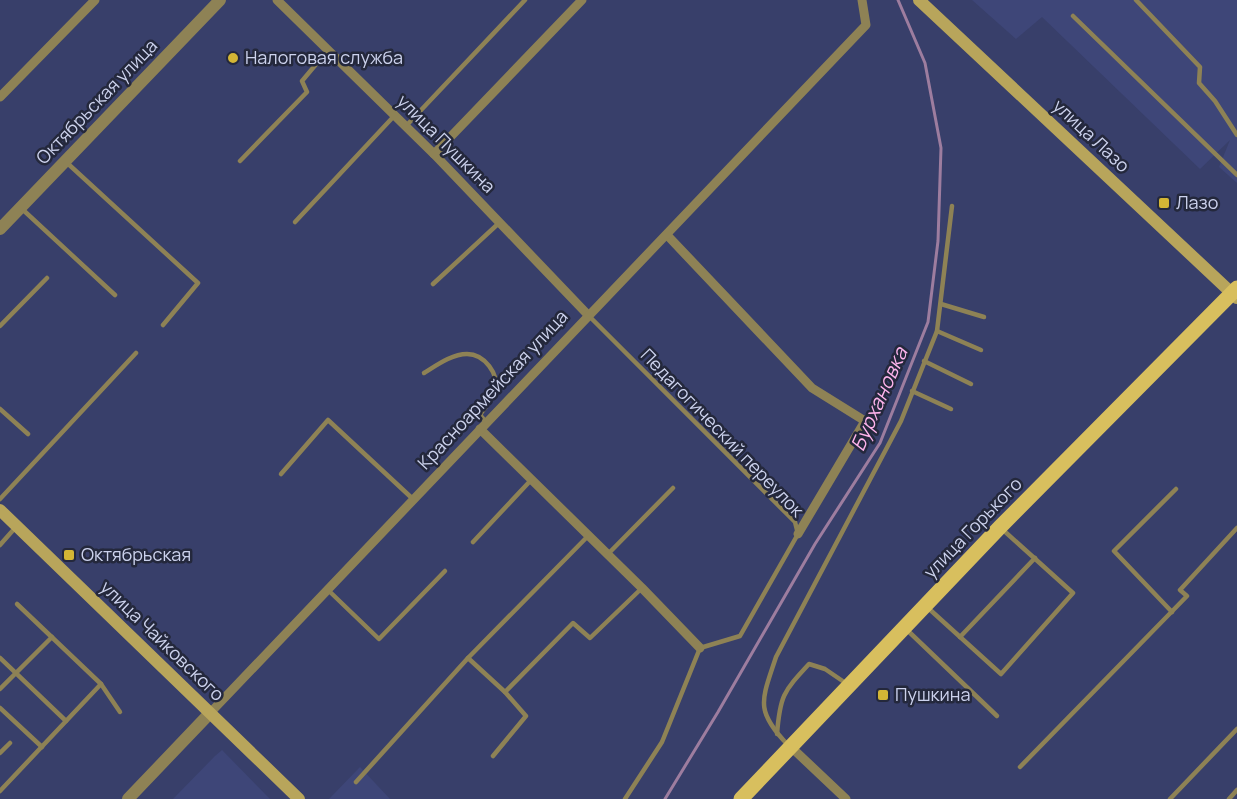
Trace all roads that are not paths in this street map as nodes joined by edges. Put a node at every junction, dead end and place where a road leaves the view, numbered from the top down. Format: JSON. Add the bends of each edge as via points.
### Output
{"nodes":[{"id":1,"x":95,"y":0,"type":"edge"},
{"id":2,"x":220,"y":0,"type":"edge"},
{"id":3,"x":277,"y":0,"type":"edge"},
{"id":4,"x":525,"y":0,"type":"edge"},
{"id":5,"x":862,"y":0,"type":"edge"},
{"id":6,"x":920,"y":0,"type":"edge"},
{"id":7,"x":1136,"y":0,"type":"edge"},
{"id":8,"x":576,"y":2,"type":"edge"},
{"id":9,"x":1073,"y":16,"type":"dead end"},
{"id":10,"x":328,"y":50,"type":"junction"},
{"id":11,"x":0,"y":97,"type":"edge"},
{"id":12,"x":395,"y":115,"type":"junction"},
{"id":13,"x":406,"y":126,"type":"junction"},
{"id":14,"x":1237,"y":135,"type":"edge"},
{"id":15,"x":434,"y":154,"type":"junction"},
{"id":16,"x":65,"y":161,"type":"junction"},
{"id":17,"x":240,"y":161,"type":"dead end"},
{"id":18,"x":1237,"y":175,"type":"edge"},
{"id":19,"x":952,"y":206,"type":"dead end"},
{"id":20,"x":21,"y":208,"type":"junction"},
{"id":21,"x":295,"y":222,"type":"dead end"},
{"id":22,"x":500,"y":222,"type":"junction"},
{"id":23,"x":0,"y":229,"type":"edge"},
{"id":24,"x":667,"y":235,"type":"junction"},
{"id":25,"x":47,"y":278,"type":"dead end"},
{"id":26,"x":433,"y":285,"type":"dead end"},
{"id":27,"x":1235,"y":293,"type":"edge"},
{"id":28,"x":115,"y":295,"type":"dead end"},
{"id":29,"x":941,"y":304,"type":"junction"},
{"id":30,"x":589,"y":316,"type":"junction"},
{"id":31,"x":984,"y":317,"type":"dead end"},
{"id":32,"x":163,"y":325,"type":"dead end"},
{"id":33,"x":0,"y":326,"type":"edge"},
{"id":34,"x":937,"y":331,"type":"junction"},
{"id":35,"x":981,"y":350,"type":"dead end"},
{"id":36,"x":136,"y":353,"type":"dead end"},
{"id":37,"x":924,"y":361,"type":"junction"},
{"id":38,"x":424,"y":373,"type":"dead end"},
{"id":39,"x":970,"y":384,"type":"dead end"},
{"id":40,"x":912,"y":391,"type":"junction"},
{"id":41,"x":0,"y":409,"type":"edge"},
{"id":42,"x":951,"y":409,"type":"dead end"},
{"id":43,"x":483,"y":425,"type":"junction"},
{"id":44,"x":28,"y":435,"type":"dead end"},
{"id":45,"x":281,"y":474,"type":"dead end"},
{"id":46,"x":532,"y":479,"type":"junction"},
{"id":47,"x":674,"y":488,"type":"dead end"},
{"id":48,"x":1176,"y":489,"type":"dead end"},
{"id":49,"x":0,"y":499,"type":"edge"},
{"id":50,"x":414,"y":500,"type":"junction"},
{"id":51,"x":0,"y":510,"type":"edge"},
{"id":52,"x":17,"y":526,"type":"junction"},
{"id":53,"x":1000,"y":527,"type":"junction"},
{"id":54,"x":1237,"y":528,"type":"edge"},
{"id":55,"x":798,"y":534,"type":"junction"},
{"id":56,"x":589,"y":536,"type":"junction"},
{"id":57,"x":472,"y":542,"type":"dead end"},
{"id":58,"x":0,"y":544,"type":"edge"},
{"id":59,"x":608,"y":554,"type":"junction"},
{"id":60,"x":1035,"y":558,"type":"junction"},
{"id":61,"x":445,"y":571,"type":"dead end"},
{"id":62,"x":642,"y":588,"type":"junction"},
{"id":63,"x":328,"y":590,"type":"junction"},
{"id":64,"x":17,"y":604,"type":"dead end"},
{"id":65,"x":925,"y":606,"type":"junction"},
{"id":66,"x":1172,"y":612,"type":"junction"},
{"id":67,"x":904,"y":627,"type":"junction"},
{"id":68,"x":52,"y":637,"type":"junction"},
{"id":69,"x":960,"y":637,"type":"junction"},
{"id":70,"x":700,"y":648,"type":"junction"},
{"id":71,"x":0,"y":658,"type":"edge"},
{"id":72,"x":468,"y":658,"type":"junction"},
{"id":73,"x":16,"y":673,"type":"junction"},
{"id":74,"x":101,"y":684,"type":"junction"},
{"id":75,"x":849,"y":686,"type":"junction"},
{"id":76,"x":0,"y":689,"type":"edge"},
{"id":77,"x":505,"y":692,"type":"junction"},
{"id":78,"x":0,"y":708,"type":"edge"},
{"id":79,"x":120,"y":712,"type":"dead end"},
{"id":80,"x":211,"y":712,"type":"junction"},
{"id":81,"x":997,"y":716,"type":"dead end"},
{"id":82,"x":66,"y":721,"type":"junction"},
{"id":83,"x":1237,"y":729,"type":"edge"},
{"id":84,"x":777,"y":734,"type":"junction"},
{"id":85,"x":10,"y":742,"type":"dead end"},
{"id":86,"x":42,"y":747,"type":"junction"},
{"id":87,"x":791,"y":747,"type":"junction"},
{"id":88,"x":0,"y":753,"type":"edge"},
{"id":89,"x":493,"y":756,"type":"dead end"},
{"id":90,"x":1020,"y":767,"type":"dead end"},
{"id":91,"x":356,"y":782,"type":"dead end"},
{"id":92,"x":1237,"y":790,"type":"edge"},
{"id":93,"x":0,"y":791,"type":"edge"},
{"id":94,"x":128,"y":799,"type":"edge"},
{"id":95,"x":299,"y":799,"type":"edge"},
{"id":96,"x":625,"y":799,"type":"edge"},
{"id":97,"x":741,"y":799,"type":"edge"},
{"id":98,"x":846,"y":799,"type":"edge"},
{"id":99,"x":1170,"y":799,"type":"edge"},
{"id":100,"x":1228,"y":799,"type":"edge"}],
"edges":[{"from":1,"to":11,"type":"street"},
{"from":2,"to":16,"type":"street","name":"Октябрьская улица"},
{"from":3,"to":10,"type":"street","name":"улица Пушкина"},
{"from":4,"to":13,"type":"lane"},
{"from":5,"to":24,"type":"street","name":"Красноармейская улица","via":[[866,25]]},
{"from":6,"to":27,"type":"main road","name":"улица Лазо"},
{"from":7,"to":14,"type":"lane","via":[[1200,67],[1199,83]]},
{"from":8,"to":15,"type":"street"},
{"from":9,"to":18,"type":"lane"},
{"from":10,"to":12,"type":"street","name":"улица Пушкина"},
{"from":10,"to":17,"type":"lane","via":[[302,81],[307,92]]},
{"from":12,"to":13,"type":"street","name":"улица Пушкина"},
{"from":12,"to":21,"type":"lane"},
{"from":13,"to":15,"type":"street","name":"улица Пушкина"},
{"from":15,"to":22,"type":"street","name":"улица Пушкина"},
{"from":16,"to":20,"type":"street","name":"Октябрьская улица"},
{"from":16,"to":32,"type":"lane","via":[[198,283]]},
{"from":19,"to":29,"type":"lane"},
{"from":20,"to":23,"type":"street","name":"Октябрьская улица"},
{"from":20,"to":28,"type":"lane"},
{"from":22,"to":26,"type":"lane"},
{"from":22,"to":30,"type":"street","name":"улица Пушкина"},
{"from":24,"to":30,"type":"street","name":"Красноармейская улица"},
{"from":24,"to":55,"type":"street","via":[[812,388],[865,421]]},
{"from":25,"to":33,"type":"lane"},
{"from":27,"to":53,"type":"main road","name":"улица Горького"},
{"from":29,"to":31,"type":"lane"},
{"from":29,"to":34,"type":"lane"},
{"from":30,"to":43,"type":"street","name":"Красноармейская улица"},
{"from":30,"to":55,"type":"lane","name":"Педагогический переулок","via":[[795,522]]},
{"from":34,"to":35,"type":"lane"},
{"from":34,"to":37,"type":"lane"},
{"from":36,"to":49,"type":"lane"},
{"from":37,"to":39,"type":"lane"},
{"from":37,"to":40,"type":"lane"},
{"from":38,"to":43,"type":"lane","via":[[460,355],[473,354],[483,359],[496,387],[480,415]]},
{"from":40,"to":42,"type":"lane"},
{"from":40,"to":84,"type":"lane","via":[[901,421],[776,657],[763,711]]},
{"from":41,"to":44,"type":"lane"},
{"from":43,"to":46,"type":"street"},
{"from":43,"to":50,"type":"street","name":"Красноармейская улица"},
{"from":45,"to":50,"type":"lane","via":[[328,420]]},
{"from":46,"to":56,"type":"street"},
{"from":46,"to":57,"type":"lane"},
{"from":47,"to":59,"type":"lane"},
{"from":48,"to":66,"type":"lane","via":[[1114,551]]},
{"from":50,"to":63,"type":"street","name":"Красноармейская улица"},
{"from":51,"to":52,"type":"main road","name":"улица Чайковского"},
{"from":52,"to":58,"type":"lane"},
{"from":52,"to":80,"type":"main road","name":"улица Чайковского"},
{"from":53,"to":60,"type":"lane"},
{"from":53,"to":65,"type":"main road","name":"улица Горького"},
{"from":54,"to":66,"type":"lane","via":[[1180,590],[1187,596]]},
{"from":55,"to":70,"type":"lane","name":"Педагогический переулок","via":[[740,636]]},
{"from":56,"to":59,"type":"street"},
{"from":56,"to":72,"type":"lane"},
{"from":59,"to":62,"type":"street"},
{"from":60,"to":69,"type":"lane"},
{"from":60,"to":69,"type":"lane","via":[[1073,593],[1001,674]]},
{"from":61,"to":63,"type":"lane","via":[[379,639]]},
{"from":62,"to":70,"type":"street"},
{"from":62,"to":77,"type":"lane","via":[[590,638],[573,623]]},
{"from":63,"to":80,"type":"street","name":"Красноармейская улица"},
{"from":64,"to":68,"type":"lane"},
{"from":65,"to":67,"type":"main road","name":"улица Горького"},
{"from":65,"to":69,"type":"lane"},
{"from":66,"to":90,"type":"lane"},
{"from":67,"to":75,"type":"main road","name":"улица Горького"},
{"from":67,"to":81,"type":"lane"},
{"from":68,"to":73,"type":"lane"},
{"from":68,"to":74,"type":"lane"},
{"from":70,"to":96,"type":"lane","via":[[662,742]]},
{"from":71,"to":73,"type":"lane"},
{"from":72,"to":77,"type":"lane"},
{"from":72,"to":91,"type":"lane"},
{"from":73,"to":76,"type":"lane"},
{"from":73,"to":82,"type":"lane"},
{"from":74,"to":79,"type":"lane"},
{"from":74,"to":82,"type":"lane"},
{"from":75,"to":84,"type":"lane","via":[[825,669],[809,664],[784,693]]},
{"from":75,"to":87,"type":"main road","name":"улица Горького"},
{"from":77,"to":89,"type":"lane","via":[[526,716]]},
{"from":78,"to":86,"type":"lane"},
{"from":80,"to":94,"type":"street","name":"Красноармейская улица"},
{"from":80,"to":95,"type":"main road","name":"улица Чайковского"},
{"from":82,"to":86,"type":"lane"},
{"from":83,"to":99,"type":"lane"},
{"from":84,"to":87,"type":"lane"},
{"from":85,"to":88,"type":"lane"},
{"from":86,"to":93,"type":"lane"},
{"from":87,"to":97,"type":"main road","name":"улица Горького"},
{"from":87,"to":98,"type":"street"},
{"from":92,"to":100,"type":"lane"}]}
